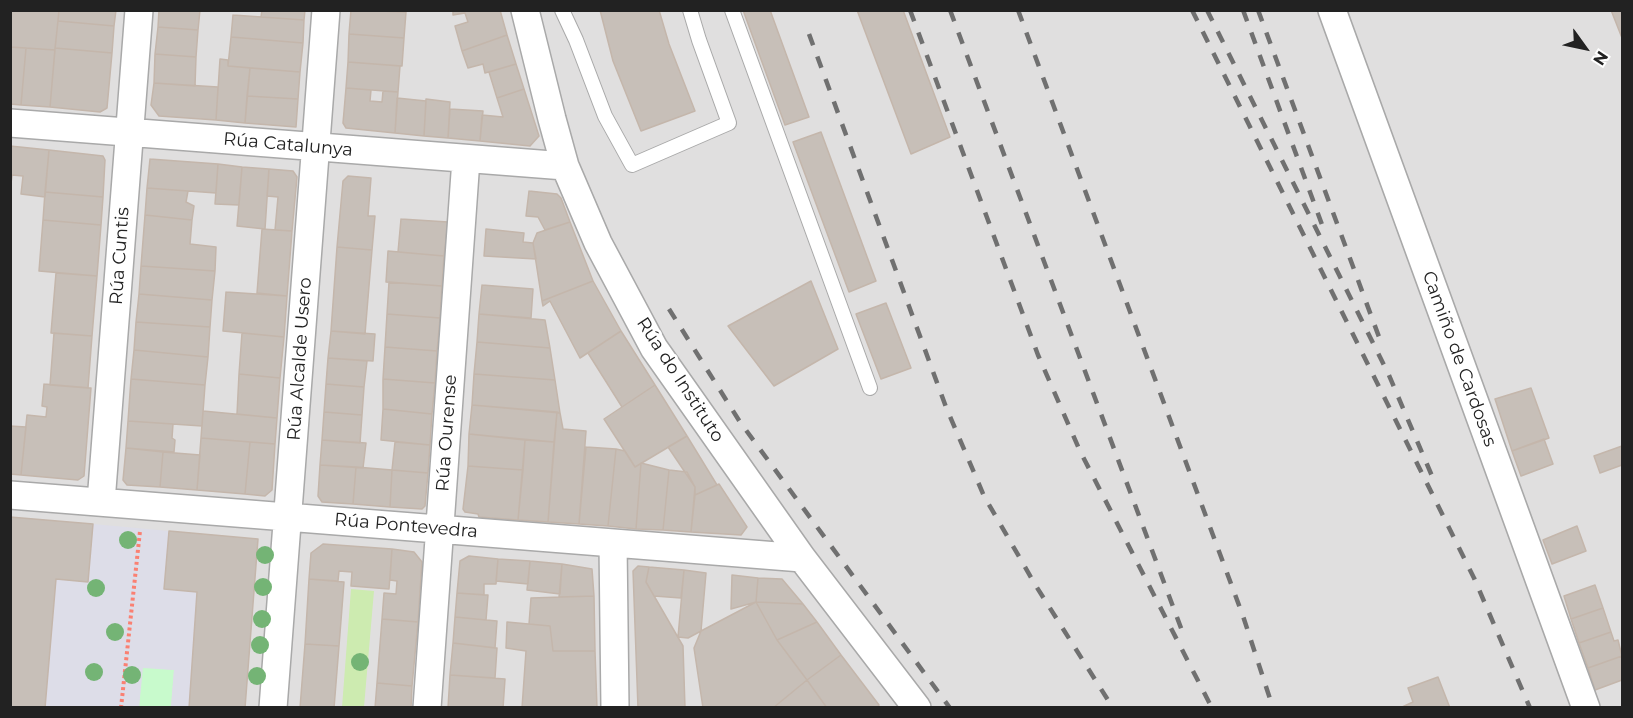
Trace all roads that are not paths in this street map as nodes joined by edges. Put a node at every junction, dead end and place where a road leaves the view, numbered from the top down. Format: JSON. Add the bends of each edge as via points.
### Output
{"nodes":[{"id":1,"x":138,"y":10,"type":"edge"},
{"id":2,"x":326,"y":10,"type":"edge"},
{"id":3,"x":525,"y":10,"type":"edge"},
{"id":4,"x":562,"y":10,"type":"edge"},
{"id":5,"x":570,"y":10,"type":"edge"},
{"id":6,"x":690,"y":10,"type":"edge"},
{"id":7,"x":732,"y":10,"type":"edge"},
{"id":8,"x":1332,"y":10,"type":"edge"},
{"id":9,"x":576,"y":40,"type":"junction"},
{"id":10,"x":10,"y":123,"type":"edge"},
{"id":11,"x":129,"y":132,"type":"junction"},
{"id":12,"x":316,"y":147,"type":"junction"},
{"id":13,"x":466,"y":159,"type":"junction"},
{"id":14,"x":566,"y":166,"type":"junction"},
{"id":15,"x":870,"y":388,"type":"dead end"},
{"id":16,"x":10,"y":495,"type":"edge"},
{"id":17,"x":101,"y":502,"type":"junction"},
{"id":18,"x":288,"y":517,"type":"junction"},
{"id":19,"x":440,"y":529,"type":"junction"},
{"id":20,"x":613,"y":543,"type":"junction"},
{"id":21,"x":802,"y":558,"type":"junction"},
{"id":22,"x":273,"y":708,"type":"edge"},
{"id":23,"x":427,"y":708,"type":"edge"},
{"id":24,"x":615,"y":708,"type":"edge"},
{"id":25,"x":916,"y":708,"type":"edge"},
{"id":26,"x":1586,"y":708,"type":"edge"}],
"edges":[{"from":1,"to":11,"type":"street","name":"Rúa Cuntis"},
{"from":2,"to":12,"type":"street","name":"Rúa Alcalde Usero"},
{"from":3,"to":14,"type":"street","name":"Rúa do Instituto"},
{"from":4,"to":9,"type":"lane"},
{"from":5,"to":9,"type":"lane"},
{"from":6,"to":9,"type":"lane","via":[[729,123],[632,165],[604,116]]},
{"from":7,"to":15,"type":"lane"},
{"from":8,"to":26,"type":"street","name":"Camiño de Cardosas"},
{"from":10,"to":11,"type":"street","name":"Rúa Catalunya"},
{"from":11,"to":12,"type":"street","name":"Rúa Catalunya"},
{"from":11,"to":17,"type":"street","name":"Rúa Cuntis"},
{"from":12,"to":13,"type":"street","name":"Rúa Catalunya"},
{"from":12,"to":18,"type":"street","name":"Rúa Alcalde Usero"},
{"from":13,"to":14,"type":"street","name":"Rúa Catalunya"},
{"from":13,"to":19,"type":"street","name":"Rúa Ourense"},
{"from":14,"to":21,"type":"street","name":"Rúa do Instituto","via":[[598,243],[654,348]]},
{"from":16,"to":17,"type":"street","name":"Rúa Pontevedra"},
{"from":17,"to":18,"type":"street","name":"Rúa Pontevedra"},
{"from":18,"to":19,"type":"street","name":"Rúa Pontevedra"},
{"from":18,"to":22,"type":"street","name":"Rúa Alcalde Usero"},
{"from":19,"to":20,"type":"street","name":"Rúa Pontevedra"},
{"from":19,"to":23,"type":"street","name":"Rúa Ourense"},
{"from":20,"to":21,"type":"street","name":"Rúa Pontevedra"},
{"from":20,"to":24,"type":"street"},
{"from":21,"to":25,"type":"street","name":"Rúa do Instituto"}]}
